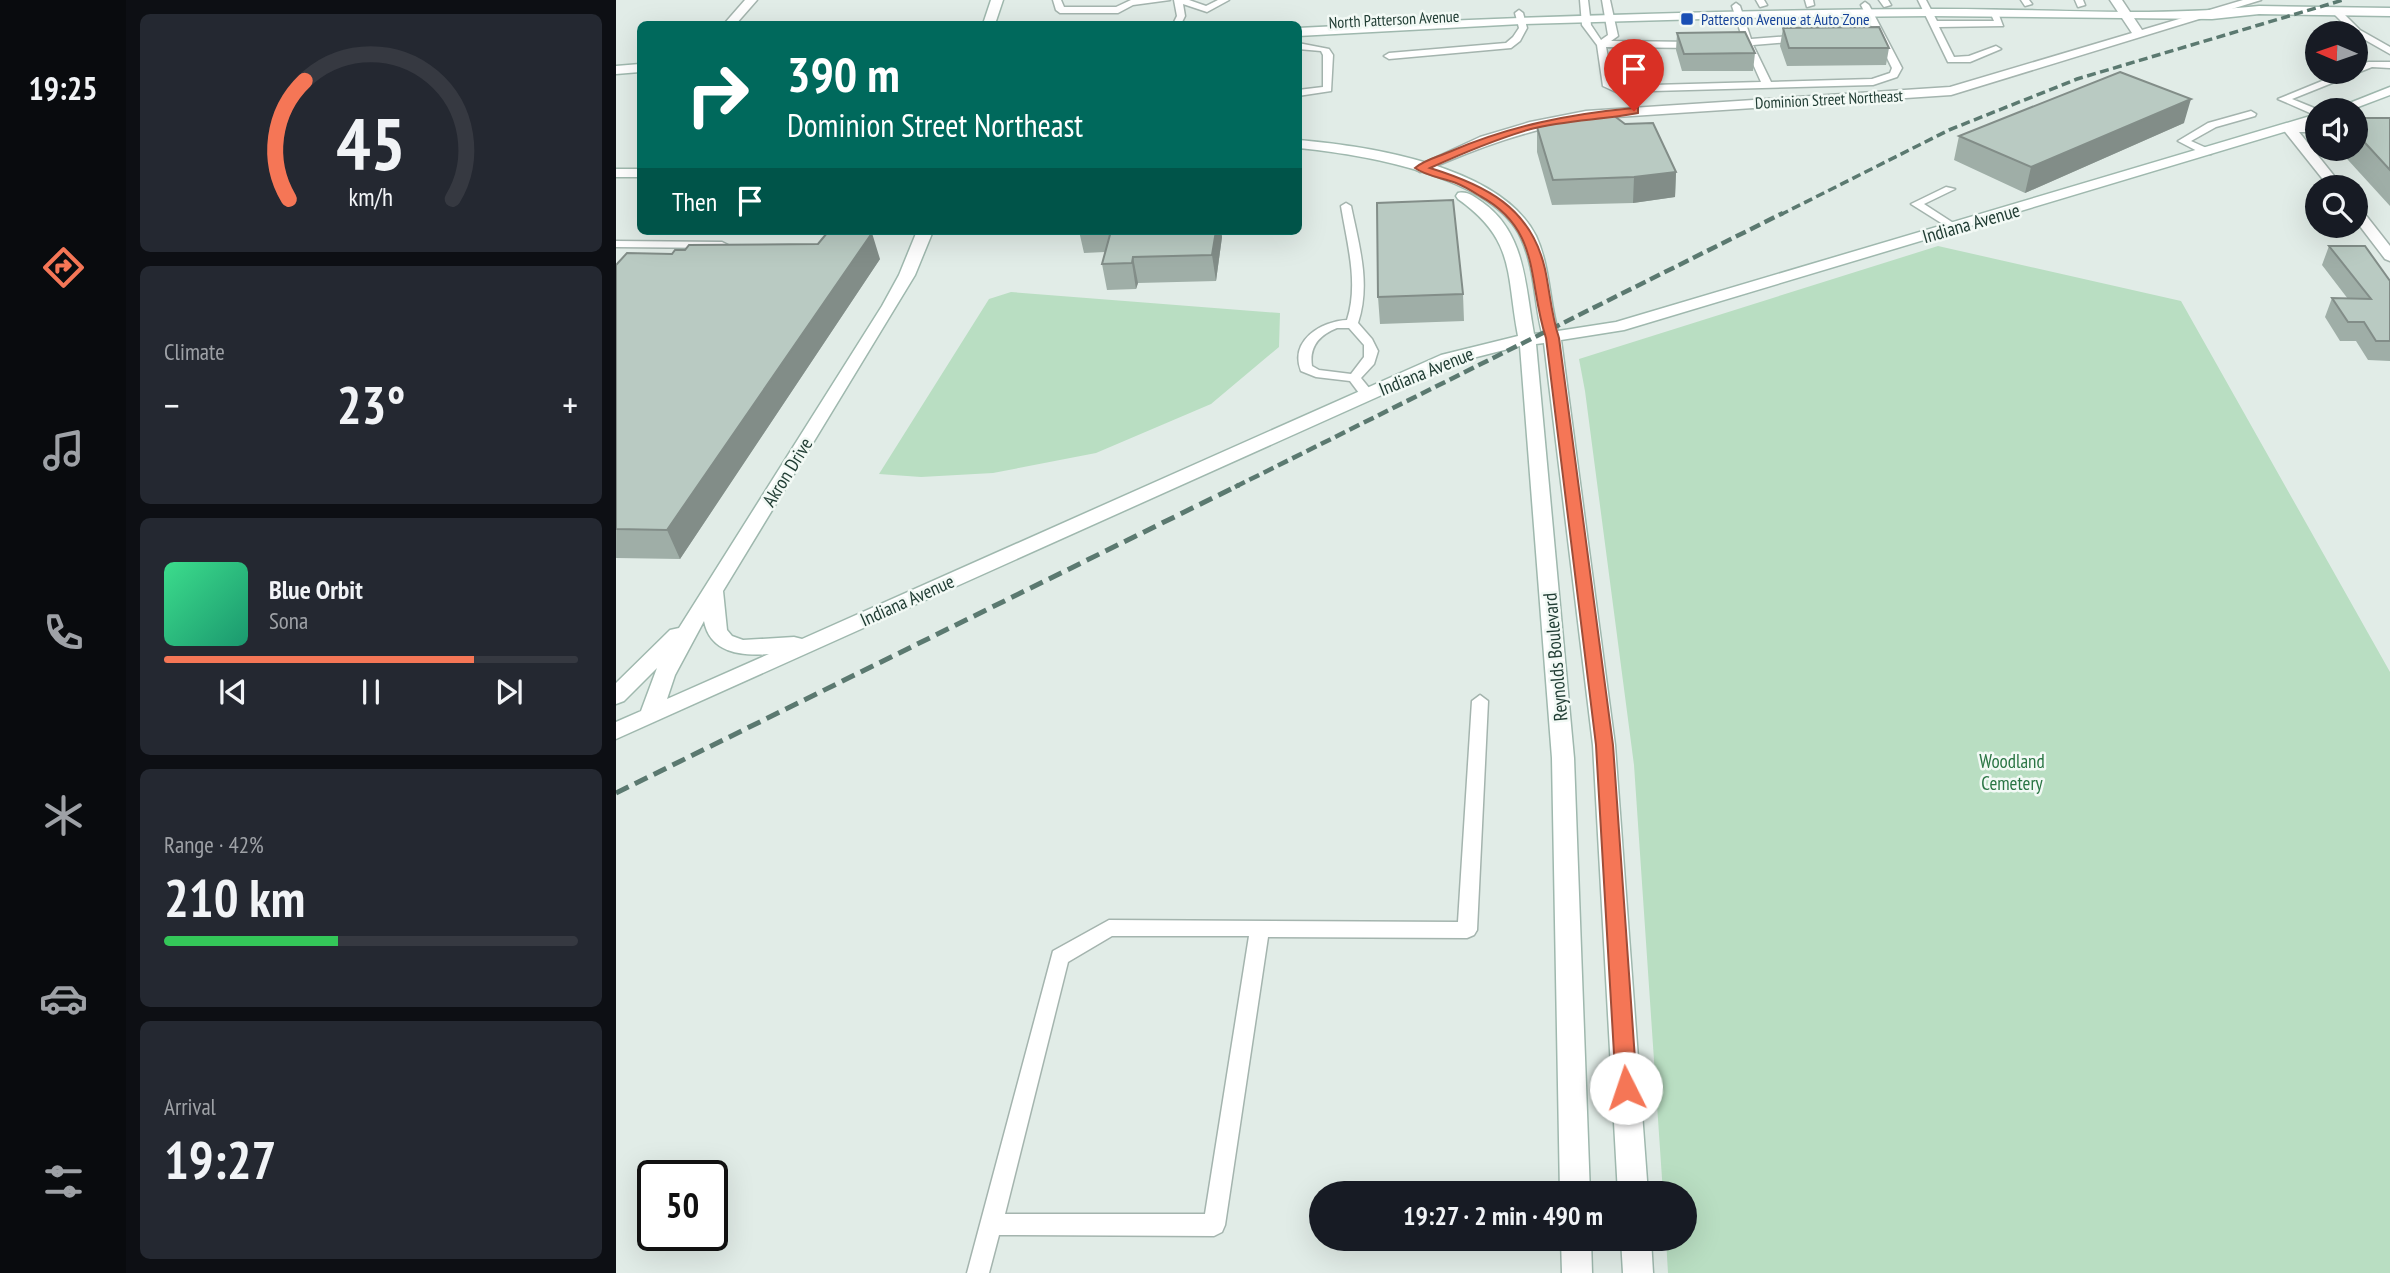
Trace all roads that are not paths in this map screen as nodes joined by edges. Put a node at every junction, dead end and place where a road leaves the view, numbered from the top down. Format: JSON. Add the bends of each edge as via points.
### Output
{"nodes":[{"id":1,"x":751,"y":0,"type":"edge"},
{"id":2,"x":997,"y":0,"type":"edge"},
{"id":3,"x":1057,"y":0,"type":"edge"},
{"id":4,"x":1166,"y":0,"type":"edge"},
{"id":5,"x":1180,"y":0,"type":"edge"},
{"id":6,"x":1225,"y":0,"type":"edge"},
{"id":7,"x":1885,"y":2,"type":"edge"},
{"id":8,"x":2026,"y":2,"type":"edge"},
{"id":9,"x":1762,"y":3,"type":"edge"},
{"id":10,"x":1810,"y":3,"type":"edge"},
{"id":11,"x":2080,"y":3,"type":"edge"},
{"id":12,"x":2257,"y":5,"type":"edge"},
{"id":13,"x":1988,"y":6,"type":"edge"},
{"id":14,"x":2121,"y":6,"type":"edge"},
{"id":15,"x":2235,"y":7,"type":"junction"},
{"id":16,"x":1607,"y":9,"type":"edge"},
{"id":17,"x":1866,"y":9,"type":"junction"},
{"id":18,"x":1584,"y":10,"type":"edge"},
{"id":19,"x":1737,"y":10,"type":"junction"},
{"id":20,"x":1927,"y":10,"type":"edge"},
{"id":21,"x":2336,"y":11,"type":"junction"},
{"id":22,"x":2390,"y":12,"type":"edge"},
{"id":23,"x":2212,"y":15,"type":"junction"},
{"id":24,"x":1520,"y":17,"type":"junction"},
{"id":25,"x":733,"y":21,"type":"edge"},
{"id":26,"x":990,"y":21,"type":"edge"},
{"id":27,"x":1178,"y":21,"type":"edge"},
{"id":28,"x":1302,"y":24,"type":"edge"},
{"id":29,"x":1302,"y":32,"type":"edge"},
{"id":30,"x":2139,"y":34,"type":"junction"},
{"id":31,"x":1812,"y":37,"type":"edge"},
{"id":32,"x":1867,"y":37,"type":"edge"},
{"id":33,"x":1881,"y":37,"type":"junction"},
{"id":34,"x":1748,"y":43,"type":"junction"},
{"id":35,"x":1601,"y":44,"type":"junction"},
{"id":36,"x":1710,"y":44,"type":"edge"},
{"id":37,"x":1723,"y":44,"type":"edge"},
{"id":38,"x":1302,"y":46,"type":"edge"},
{"id":39,"x":1996,"y":50,"type":"dead end"},
{"id":40,"x":2390,"y":51,"type":"edge"},
{"id":41,"x":1389,"y":56,"type":"dead end"},
{"id":42,"x":2368,"y":65,"type":"edge"},
{"id":43,"x":2390,"y":65,"type":"edge"},
{"id":44,"x":637,"y":68,"type":"edge"},
{"id":45,"x":616,"y":70,"type":"edge"},
{"id":46,"x":2321,"y":84,"type":"edge"},
{"id":47,"x":1768,"y":86,"type":"junction"},
{"id":48,"x":2390,"y":91,"type":"edge"},
{"id":49,"x":1302,"y":92,"type":"edge"},
{"id":50,"x":2368,"y":99,"type":"edge"},
{"id":51,"x":2305,"y":109,"type":"edge"},
{"id":52,"x":2251,"y":114,"type":"dead end"},
{"id":53,"x":2305,"y":121,"type":"edge"},
{"id":54,"x":2289,"y":128,"type":"junction"},
{"id":55,"x":2305,"y":128,"type":"edge"},
{"id":56,"x":1302,"y":144,"type":"edge"},
{"id":57,"x":2207,"y":152,"type":"junction"},
{"id":58,"x":1420,"y":168,"type":"junction"},
{"id":59,"x":616,"y":173,"type":"edge"},
{"id":60,"x":637,"y":173,"type":"edge"},
{"id":61,"x":2326,"y":175,"type":"edge"},
{"id":62,"x":1950,"y":189,"type":"dead end"},
{"id":63,"x":1346,"y":206,"type":"dead end"},
{"id":64,"x":1954,"y":228,"type":"junction"},
{"id":65,"x":2368,"y":228,"type":"edge"},
{"id":66,"x":923,"y":235,"type":"edge"},
{"id":67,"x":616,"y":244,"type":"edge"},
{"id":68,"x":740,"y":246,"type":"edge"},
{"id":69,"x":2390,"y":256,"type":"edge"},
{"id":70,"x":1353,"y":324,"type":"junction"},
{"id":71,"x":1552,"y":338,"type":"junction"},
{"id":72,"x":1528,"y":340,"type":"junction"},
{"id":73,"x":1354,"y":378,"type":"junction"},
{"id":74,"x":1367,"y":394,"type":"junction"},
{"id":75,"x":713,"y":591,"type":"junction"},
{"id":76,"x":699,"y":614,"type":"junction"},
{"id":77,"x":817,"y":641,"type":"junction"},
{"id":78,"x":616,"y":696,"type":"edge"},
{"id":79,"x":1480,"y":701,"type":"dead end"},
{"id":80,"x":651,"y":715,"type":"junction"},
{"id":81,"x":616,"y":731,"type":"edge"},
{"id":82,"x":1261,"y":929,"type":"junction"},
{"id":83,"x":1575,"y":1181,"type":"edge"},
{"id":84,"x":1632,"y":1181,"type":"edge"},
{"id":85,"x":991,"y":1224,"type":"junction"},
{"id":86,"x":1576,"y":1251,"type":"edge"},
{"id":87,"x":1637,"y":1251,"type":"edge"},
{"id":88,"x":978,"y":1273,"type":"edge"},
{"id":89,"x":1577,"y":1273,"type":"edge"},
{"id":90,"x":1638,"y":1273,"type":"edge"}],
"edges":[{"from":1,"to":25,"type":"main road"},
{"from":2,"to":26,"type":"main road"},
{"from":3,"to":4,"type":"lane","via":[[1060,10],[1118,10],[1131,3]]},
{"from":5,"to":6,"type":"lane","via":[[1206,13]]},
{"from":5,"to":27,"type":"lane"},
{"from":7,"to":17,"type":"main road","name":"North Patterson Avenue"},
{"from":7,"to":20,"type":"main road","name":"North Patterson Avenue"},
{"from":8,"to":11,"type":"main road","name":"North Patterson Avenue"},
{"from":8,"to":13,"type":"main road","name":"North Patterson Avenue"},
{"from":9,"to":10,"type":"main road","name":"North Patterson Avenue"},
{"from":9,"to":19,"type":"main road","name":"North Patterson Avenue"},
{"from":10,"to":17,"type":"main road","name":"North Patterson Avenue"},
{"from":11,"to":14,"type":"main road","name":"North Patterson Avenue"},
{"from":12,"to":15,"type":"main road","name":"North Patterson Avenue"},
{"from":12,"to":21,"type":"main road","name":"North Patterson Avenue"},
{"from":12,"to":23,"type":"main road","name":"North Patterson Avenue"},
{"from":13,"to":14,"type":"main road","name":"North Patterson Avenue"},
{"from":13,"to":20,"type":"main road","name":"North Patterson Avenue"},
{"from":14,"to":15,"type":"main road","name":"North Patterson Avenue"},
{"from":14,"to":23,"type":"main road","name":"North Patterson Avenue"},
{"from":14,"to":30,"type":"main road"},
{"from":15,"to":23,"type":"main road","name":"Dominion Street Northeast"},
{"from":16,"to":18,"type":"main road","name":"North Patterson Avenue"},
{"from":16,"to":19,"type":"main road","name":"North Patterson Avenue"},
{"from":16,"to":35,"type":"lane","via":[[1613,36]]},
{"from":17,"to":19,"type":"main road","name":"North Patterson Avenue"},
{"from":17,"to":20,"type":"main road","name":"North Patterson Avenue"},
{"from":17,"to":33,"type":"lane"},
{"from":18,"to":24,"type":"main road","name":"North Patterson Avenue"},
{"from":18,"to":35,"type":"lane","via":[[1591,37]]},
{"from":19,"to":34,"type":"lane"},
{"from":20,"to":39,"type":"lane","via":[[1951,60]]},
{"from":21,"to":22,"type":"main road","name":"North Patterson Avenue"},
{"from":21,"to":40,"type":"lane","via":[[2357,32]]},
{"from":23,"to":30,"type":"main road","name":"Dominion Street Northeast"},
{"from":24,"to":28,"type":"main road","name":"North Patterson Avenue"},
{"from":24,"to":29,"type":"main road","name":"North Patterson Avenue"},
{"from":24,"to":41,"type":"lane","via":[[1523,28],[1508,46]]},
{"from":30,"to":58,"type":"main road","name":"Dominion Street Northeast","via":[[1951,91],[1586,115],[1485,140]]},
{"from":31,"to":34,"type":"lane"},
{"from":32,"to":33,"type":"lane"},
{"from":33,"to":47,"type":"lane","via":[[1897,68],[1894,75],[1873,82]]},
{"from":34,"to":37,"type":"lane"},
{"from":34,"to":47,"type":"lane"},
{"from":35,"to":36,"type":"lane"},
{"from":35,"to":47,"type":"lane","via":[[1608,86],[1616,89]]},
{"from":38,"to":49,"type":"lane","via":[[1324,49],[1328,55],[1328,89]]},
{"from":42,"to":43,"type":"lane"},
{"from":44,"to":45,"type":"main road"},
{"from":46,"to":51,"type":"lane","via":[[2283,99]]},
{"from":48,"to":50,"type":"main road"},
{"from":52,"to":57,"type":"lane","via":[[2211,125],[2183,141]]},
{"from":53,"to":54,"type":"main road","name":"Indiana Avenue"},
{"from":54,"to":55,"type":"main road"},
{"from":54,"to":57,"type":"main road","name":"Indiana Avenue"},
{"from":54,"to":61,"type":"main road"},
{"from":56,"to":58,"type":"main road","name":"Reynolds Boulevard","via":[[1363,152]]},
{"from":57,"to":64,"type":"main road","name":"Indiana Avenue"},
{"from":58,"to":71,"type":"main road","name":"Reynolds Boulevard","via":[[1461,181],[1500,203],[1526,232],[1539,268]]},
{"from":58,"to":72,"type":"main road","name":"Reynolds Boulevard","via":[[1483,208],[1506,235],[1518,269]]},
{"from":59,"to":60,"type":"main road"},
{"from":62,"to":64,"type":"lane","via":[[1916,204]]},
{"from":63,"to":70,"type":"lane","via":[[1357,282]]},
{"from":64,"to":71,"type":"main road","name":"Indiana Avenue","via":[[1618,327]]},
{"from":65,"to":69,"type":"main road"},
{"from":66,"to":75,"type":"main road","name":"Akron Drive","via":[[890,306]]},
{"from":67,"to":68,"type":"lane"},
{"from":70,"to":73,"type":"lane","via":[[1373,352]]},
{"from":70,"to":73,"type":"lane","via":[[1324,327],[1309,346],[1304,363],[1316,373]]},
{"from":71,"to":72,"type":"main road","name":"Indiana Avenue"},
{"from":71,"to":84,"type":"main road","name":"Reynolds Boulevard","via":[[1604,745]]},
{"from":72,"to":74,"type":"main road","name":"Indiana Avenue","via":[[1447,359]]},
{"from":72,"to":83,"type":"main road","name":"Reynolds Boulevard","via":[[1563,758]]},
{"from":73,"to":74,"type":"lane"},
{"from":74,"to":77,"type":"main road","name":"Indiana Avenue"},
{"from":75,"to":76,"type":"main road","name":"Akron Drive"},
{"from":75,"to":77,"type":"main road","via":[[719,635],[732,644],[755,648]]},
{"from":76,"to":78,"type":"main road"},
{"from":76,"to":80,"type":"main road","name":"Akron Drive","via":[[664,675]]},
{"from":77,"to":80,"type":"main road","name":"Indiana Avenue"},
{"from":79,"to":82,"type":"lane","via":[[1467,930]]},
{"from":80,"to":81,"type":"main road","name":"Indiana Avenue"},
{"from":82,"to":85,"type":"lane","via":[[1109,928],[1060,957]]},
{"from":82,"to":85,"type":"lane","via":[[1214,1225]]},
{"from":85,"to":88,"type":"lane"},
{"from":86,"to":89,"type":"main road"},
{"from":87,"to":90,"type":"main road"}]}
